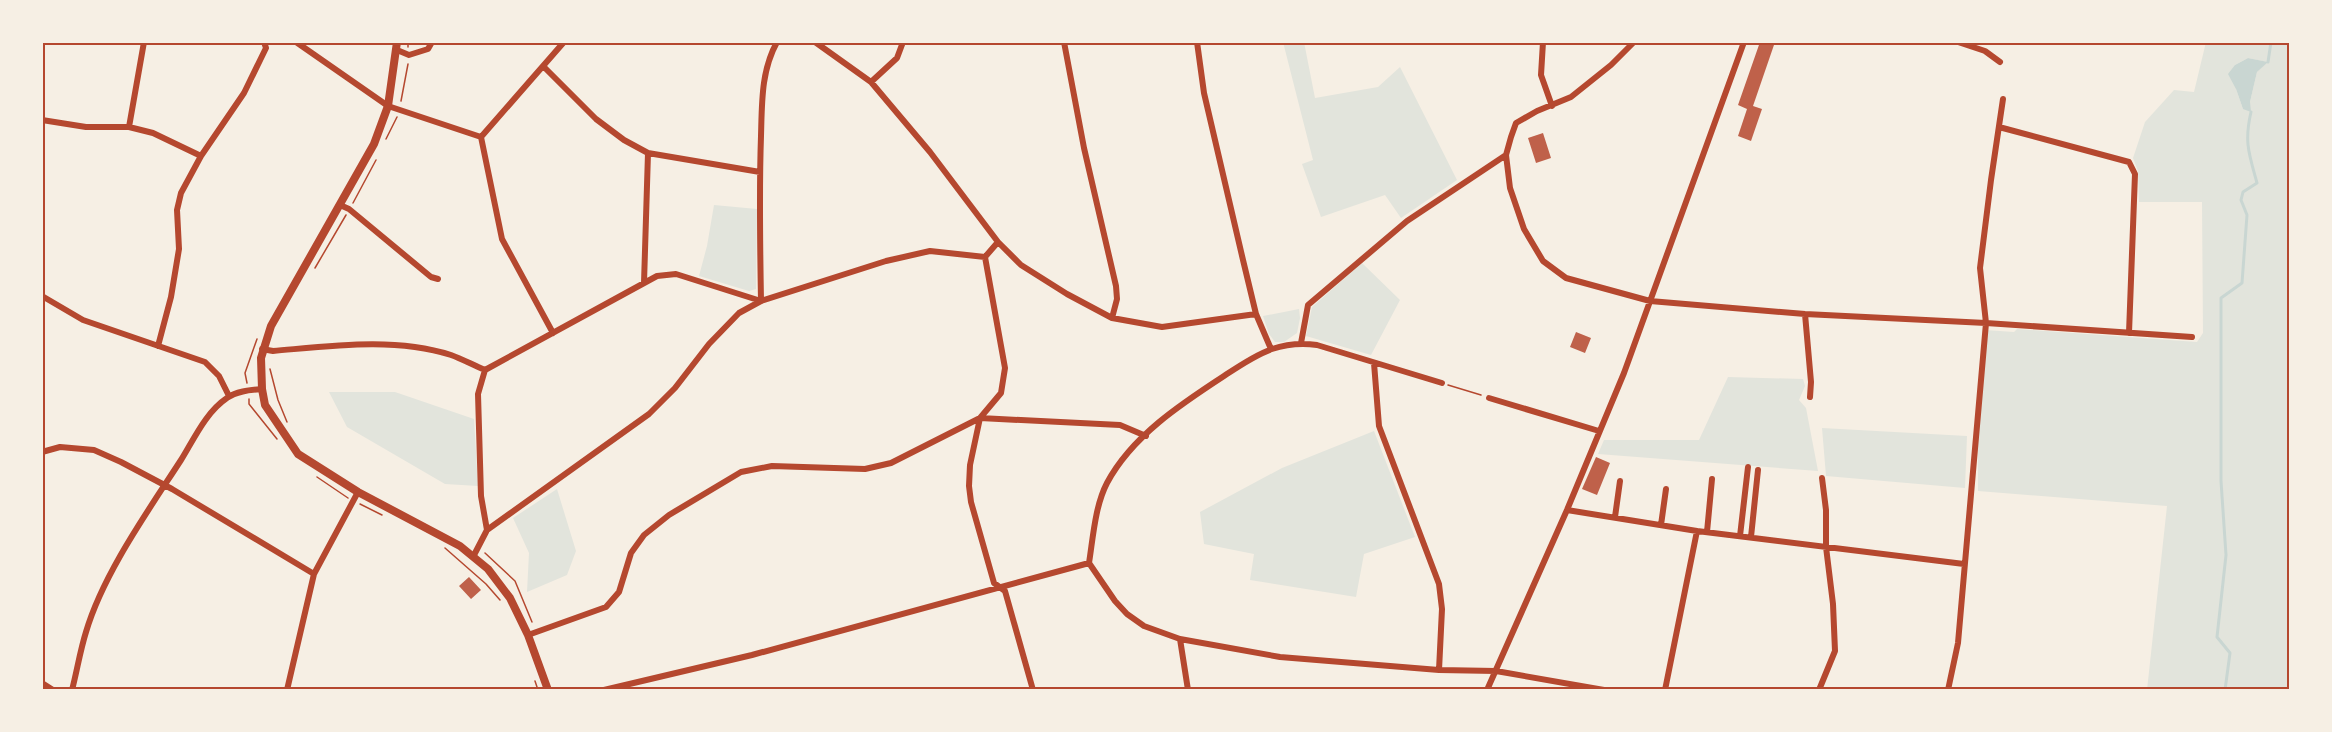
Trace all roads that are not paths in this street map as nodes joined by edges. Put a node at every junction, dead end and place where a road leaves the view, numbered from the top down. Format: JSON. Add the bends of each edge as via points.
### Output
{"nodes":[{"id":1,"x":144,"y":42,"type":"edge"},
{"id":2,"x":264,"y":42,"type":"edge"},
{"id":3,"x":296,"y":42,"type":"edge"},
{"id":4,"x":432,"y":42,"type":"edge"},
{"id":5,"x":564,"y":42,"type":"edge"},
{"id":6,"x":777,"y":42,"type":"edge"},
{"id":7,"x":815,"y":42,"type":"edge"},
{"id":8,"x":903,"y":42,"type":"edge"},
{"id":9,"x":1064,"y":42,"type":"edge"},
{"id":10,"x":1197,"y":42,"type":"edge"},
{"id":11,"x":1543,"y":42,"type":"edge"},
{"id":12,"x":1634,"y":42,"type":"edge"},
{"id":13,"x":1744,"y":42,"type":"edge"},
{"id":14,"x":1958,"y":42,"type":"edge"},
{"id":15,"x":397,"y":46,"type":"edge"},
{"id":16,"x":2000,"y":62,"type":"dead end"},
{"id":17,"x":543,"y":66,"type":"junction"},
{"id":18,"x":871,"y":82,"type":"junction"},
{"id":19,"x":2003,"y":99,"type":"dead end"},
{"id":20,"x":388,"y":106,"type":"junction"},
{"id":21,"x":1552,"y":106,"type":"junction"},
{"id":22,"x":42,"y":120,"type":"edge"},
{"id":23,"x":129,"y":127,"type":"junction"},
{"id":24,"x":1999,"y":127,"type":"junction"},
{"id":25,"x":481,"y":137,"type":"junction"},
{"id":26,"x":648,"y":153,"type":"junction"},
{"id":27,"x":1506,"y":155,"type":"junction"},
{"id":28,"x":201,"y":156,"type":"junction"},
{"id":29,"x":760,"y":172,"type":"junction"},
{"id":30,"x":340,"y":205,"type":"junction"},
{"id":31,"x":998,"y":242,"type":"junction"},
{"id":32,"x":985,"y":257,"type":"junction"},
{"id":33,"x":438,"y":279,"type":"dead end"},
{"id":34,"x":644,"y":283,"type":"junction"},
{"id":35,"x":42,"y":296,"type":"edge"},
{"id":36,"x":761,"y":301,"type":"junction"},
{"id":37,"x":1650,"y":301,"type":"junction"},
{"id":38,"x":1256,"y":314,"type":"junction"},
{"id":39,"x":1805,"y":314,"type":"junction"},
{"id":40,"x":1112,"y":318,"type":"junction"},
{"id":41,"x":1986,"y":323,"type":"junction"},
{"id":42,"x":552,"y":333,"type":"junction"},
{"id":43,"x":2129,"y":333,"type":"junction"},
{"id":44,"x":2192,"y":337,"type":"dead end"},
{"id":45,"x":1301,"y":343,"type":"junction"},
{"id":46,"x":158,"y":346,"type":"junction"},
{"id":47,"x":262,"y":349,"type":"junction"},
{"id":48,"x":1271,"y":349,"type":"junction"},
{"id":49,"x":1374,"y":363,"type":"junction"},
{"id":50,"x":484,"y":370,"type":"junction"},
{"id":51,"x":1442,"y":383,"type":"road end"},
{"id":52,"x":262,"y":389,"type":"junction"},
{"id":53,"x":229,"y":396,"type":"junction"},
{"id":54,"x":1810,"y":397,"type":"dead end"},
{"id":55,"x":1489,"y":398,"type":"road end"},
{"id":56,"x":980,"y":418,"type":"junction"},
{"id":57,"x":1599,"y":430,"type":"junction"},
{"id":58,"x":1146,"y":436,"type":"junction"},
{"id":59,"x":42,"y":452,"type":"edge"},
{"id":60,"x":1748,"y":467,"type":"dead end"},
{"id":61,"x":1758,"y":470,"type":"dead end"},
{"id":62,"x":1822,"y":478,"type":"dead end"},
{"id":63,"x":1712,"y":480,"type":"dead end"},
{"id":64,"x":1620,"y":481,"type":"dead end"},
{"id":65,"x":165,"y":485,"type":"junction"},
{"id":66,"x":1666,"y":489,"type":"dead end"},
{"id":67,"x":358,"y":492,"type":"junction"},
{"id":68,"x":1567,"y":510,"type":"junction"},
{"id":69,"x":1615,"y":517,"type":"junction"},
{"id":70,"x":1661,"y":525,"type":"junction"},
{"id":71,"x":487,"y":530,"type":"junction"},
{"id":72,"x":1697,"y":531,"type":"junction"},
{"id":73,"x":1707,"y":532,"type":"junction"},
{"id":74,"x":1740,"y":536,"type":"junction"},
{"id":75,"x":1751,"y":537,"type":"junction"},
{"id":76,"x":1826,"y":547,"type":"junction"},
{"id":77,"x":473,"y":557,"type":"junction"},
{"id":78,"x":1089,"y":564,"type":"junction"},
{"id":79,"x":1964,"y":564,"type":"junction"},
{"id":80,"x":314,"y":574,"type":"junction"},
{"id":81,"x":1000,"y":587,"type":"junction"},
{"id":82,"x":532,"y":633,"type":"junction"},
{"id":83,"x":1180,"y":639,"type":"junction"},
{"id":84,"x":1439,"y":670,"type":"junction"},
{"id":85,"x":1496,"y":670,"type":"junction"},
{"id":86,"x":42,"y":683,"type":"edge"},
{"id":87,"x":53,"y":690,"type":"edge"},
{"id":88,"x":72,"y":690,"type":"edge"},
{"id":89,"x":287,"y":690,"type":"edge"},
{"id":90,"x":548,"y":690,"type":"edge"},
{"id":91,"x":604,"y":690,"type":"edge"},
{"id":92,"x":1033,"y":690,"type":"edge"},
{"id":93,"x":1188,"y":690,"type":"edge"},
{"id":94,"x":1487,"y":690,"type":"edge"},
{"id":95,"x":1604,"y":690,"type":"edge"},
{"id":96,"x":1665,"y":690,"type":"edge"},
{"id":97,"x":1819,"y":690,"type":"edge"},
{"id":98,"x":1948,"y":690,"type":"edge"}],
"edges":[{"from":1,"to":23,"type":"street"},
{"from":2,"to":28,"type":"street","via":[[266,48],[244,93]]},
{"from":3,"to":20,"type":"street"},
{"from":4,"to":15,"type":"street","via":[[428,49],[409,55]]},
{"from":5,"to":17,"type":"street"},
{"from":6,"to":29,"type":"street","via":[[763,82]]},
{"from":7,"to":18,"type":"street"},
{"from":8,"to":18,"type":"street","via":[[897,58]]},
{"from":9,"to":40,"type":"street","via":[[1116,286]]},
{"from":10,"to":38,"type":"street","via":[[1204,93]]},
{"from":11,"to":21,"type":"street","via":[[1541,75]]},
{"from":12,"to":21,"type":"street","via":[[1570,97]]},
{"from":13,"to":37,"type":"street"},
{"from":14,"to":16,"type":"street","via":[[1985,51]]},
{"from":15,"to":20,"type":"street"},
{"from":17,"to":25,"type":"street"},
{"from":17,"to":26,"type":"street","via":[[596,119]]},
{"from":18,"to":31,"type":"street"},
{"from":19,"to":24,"type":"street"},
{"from":20,"to":25,"type":"street"},
{"from":20,"to":30,"type":"street","via":[[374,144]]},
{"from":21,"to":27,"type":"street","via":[[1516,123]]},
{"from":22,"to":23,"type":"street","via":[[86,127]]},
{"from":23,"to":28,"type":"street"},
{"from":24,"to":41,"type":"street","via":[[1980,268]]},
{"from":24,"to":43,"type":"street","via":[[2128,162],[2135,174]]},
{"from":25,"to":42,"type":"street","via":[[502,239]]},
{"from":26,"to":29,"type":"street"},
{"from":26,"to":34,"type":"street"},
{"from":27,"to":37,"type":"street","via":[[1510,189],[1524,229],[1543,261],[1566,278]]},
{"from":27,"to":45,"type":"street","via":[[1407,221],[1308,304]]},
{"from":28,"to":46,"type":"street","via":[[181,193],[177,210],[179,249]]},
{"from":29,"to":36,"type":"street"},
{"from":30,"to":33,"type":"street"},
{"from":30,"to":47,"type":"street","via":[[271,326]]},
{"from":31,"to":32,"type":"street"},
{"from":31,"to":40,"type":"street","via":[[1021,265]]},
{"from":32,"to":36,"type":"street","via":[[930,251]]},
{"from":32,"to":56,"type":"street","via":[[1005,368],[1001,393]]},
{"from":34,"to":36,"type":"street","via":[[657,276],[676,274]]},
{"from":34,"to":42,"type":"street"},
{"from":35,"to":46,"type":"street","via":[[83,320]]},
{"from":36,"to":71,"type":"street","via":[[731,321],[649,414]]},
{"from":37,"to":39,"type":"street"},
{"from":37,"to":57,"type":"street"},
{"from":38,"to":40,"type":"street","via":[[1162,327]]},
{"from":38,"to":48,"type":"street"},
{"from":39,"to":41,"type":"street"},
{"from":39,"to":54,"type":"street"},
{"from":41,"to":43,"type":"street"},
{"from":41,"to":79,"type":"street"},
{"from":42,"to":50,"type":"street"},
{"from":43,"to":44,"type":"street"},
{"from":45,"to":48,"type":"street"},
{"from":45,"to":49,"type":"street"},
{"from":46,"to":53,"type":"street","via":[[205,362],[219,376]]},
{"from":47,"to":50,"type":"street","via":[[373,344],[414,347],[451,355]]},
{"from":47,"to":52,"type":"street"},
{"from":48,"to":58,"type":"street","via":[[1176,407]]},
{"from":49,"to":51,"type":"street"},
{"from":49,"to":84,"type":"street","via":[[1378,426],[1439,584]]},
{"from":50,"to":71,"type":"street","via":[[478,394],[481,496]]},
{"from":52,"to":53,"type":"street"},
{"from":52,"to":67,"type":"street","via":[[266,405],[298,454]]},
{"from":53,"to":65,"type":"street","via":[[209,416]]},
{"from":55,"to":57,"type":"street"},
{"from":56,"to":58,"type":"street","via":[[1120,425]]},
{"from":56,"to":81,"type":"street","via":[[969,486],[994,583]]},
{"from":56,"to":82,"type":"street","via":[[891,463],[865,469],[772,466],[741,472],[669,515],[644,535],[631,553],[619,592],[606,607]]},
{"from":57,"to":68,"type":"street"},
{"from":58,"to":78,"type":"street","via":[[1127,454],[1106,484]]},
{"from":59,"to":65,"type":"street","via":[[60,447],[94,450]]},
{"from":60,"to":74,"type":"street"},
{"from":61,"to":75,"type":"street"},
{"from":62,"to":76,"type":"street"},
{"from":63,"to":73,"type":"street"},
{"from":64,"to":69,"type":"street"},
{"from":65,"to":80,"type":"street"},
{"from":65,"to":88,"type":"street","via":[[99,598]]},
{"from":66,"to":70,"type":"street"},
{"from":67,"to":77,"type":"street","via":[[460,546]]},
{"from":67,"to":80,"type":"street"},
{"from":68,"to":69,"type":"street"},
{"from":68,"to":85,"type":"street"},
{"from":69,"to":70,"type":"street"},
{"from":70,"to":72,"type":"street"},
{"from":71,"to":77,"type":"street"},
{"from":72,"to":73,"type":"street"},
{"from":72,"to":96,"type":"street"},
{"from":73,"to":74,"type":"street"},
{"from":74,"to":75,"type":"street"},
{"from":75,"to":76,"type":"street"},
{"from":76,"to":79,"type":"street"},
{"from":76,"to":97,"type":"street","via":[[1835,651]]},
{"from":77,"to":82,"type":"street","via":[[488,569]]},
{"from":78,"to":81,"type":"street"},
{"from":78,"to":83,"type":"street","via":[[1127,614],[1144,626]]},
{"from":79,"to":98,"type":"street","via":[[1958,643]]},
{"from":80,"to":89,"type":"street"},
{"from":81,"to":91,"type":"street","via":[[752,655]]},
{"from":81,"to":92,"type":"street","via":[[1005,591]]},
{"from":82,"to":90,"type":"street"},
{"from":83,"to":84,"type":"street","via":[[1280,657]]},
{"from":83,"to":93,"type":"street"},
{"from":84,"to":85,"type":"street"},
{"from":85,"to":94,"type":"street"},
{"from":85,"to":95,"type":"street"},
{"from":86,"to":87,"type":"street"}]}
